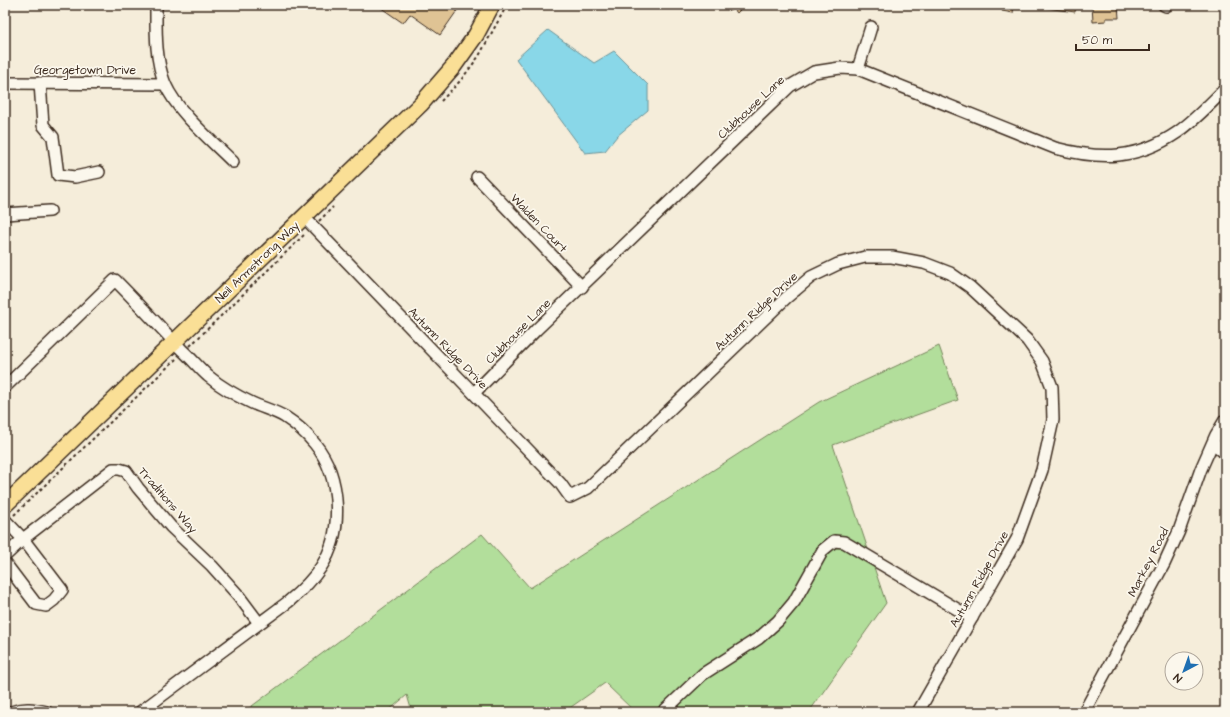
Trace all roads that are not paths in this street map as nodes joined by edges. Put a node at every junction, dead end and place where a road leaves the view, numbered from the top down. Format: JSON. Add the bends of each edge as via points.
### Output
{"nodes":[{"id":1,"x":156,"y":5,"type":"edge"},
{"id":2,"x":492,"y":5,"type":"edge"},
{"id":3,"x":871,"y":27,"type":"dead end"},
{"id":4,"x":858,"y":70,"type":"junction"},
{"id":5,"x":5,"y":83,"type":"edge"},
{"id":6,"x":40,"y":83,"type":"junction"},
{"id":7,"x":165,"y":84,"type":"junction"},
{"id":8,"x":1225,"y":89,"type":"edge"},
{"id":9,"x":233,"y":162,"type":"dead end"},
{"id":10,"x":99,"y":172,"type":"dead end"},
{"id":11,"x":477,"y":177,"type":"dead end"},
{"id":12,"x":50,"y":211,"type":"dead end"},
{"id":13,"x":5,"y":214,"type":"edge"},
{"id":14,"x":304,"y":217,"type":"junction"},
{"id":15,"x":582,"y":287,"type":"junction"},
{"id":16,"x":174,"y":342,"type":"junction"},
{"id":17,"x":5,"y":386,"type":"edge"},
{"id":18,"x":474,"y":393,"type":"junction"},
{"id":19,"x":1225,"y":420,"type":"edge"},
{"id":20,"x":1213,"y":443,"type":"junction"},
{"id":21,"x":1225,"y":453,"type":"edge"},
{"id":22,"x":5,"y":505,"type":"edge"},
{"id":23,"x":5,"y":520,"type":"edge"},
{"id":24,"x":22,"y":539,"type":"junction"},
{"id":25,"x":5,"y":556,"type":"edge"},
{"id":26,"x":5,"y":563,"type":"edge"},
{"id":27,"x":972,"y":618,"type":"junction"},
{"id":28,"x":259,"y":622,"type":"junction"},
{"id":29,"x":11,"y":712,"type":"edge"},
{"id":30,"x":47,"y":712,"type":"edge"},
{"id":31,"x":140,"y":712,"type":"edge"},
{"id":32,"x":663,"y":712,"type":"edge"},
{"id":33,"x":918,"y":712,"type":"edge"},
{"id":34,"x":1084,"y":712,"type":"edge"}],
"edges":[{"from":1,"to":7,"type":"street","via":[[156,41]]},
{"from":2,"to":14,"type":"main road","name":"Neil Armstrong Way","via":[[476,35],[421,104]]},
{"from":3,"to":4,"type":"street"},
{"from":4,"to":8,"type":"street","name":"Clubhouse Lane","via":[[1055,148],[1095,156],[1139,151],[1166,140],[1190,123]]},
{"from":4,"to":15,"type":"street","name":"Clubhouse Lane","via":[[840,68],[814,72],[790,86]]},
{"from":5,"to":6,"type":"street","name":"Georgetown Drive"},
{"from":6,"to":7,"type":"street","name":"Georgetown Drive"},
{"from":6,"to":10,"type":"street","via":[[43,125],[53,137],[58,175],[75,177]]},
{"from":7,"to":9,"type":"street","via":[[185,114]]},
{"from":11,"to":15,"type":"street","name":"Walden Court"},
{"from":12,"to":13,"type":"street"},
{"from":14,"to":16,"type":"main road","name":"Neil Armstrong Way"},
{"from":14,"to":18,"type":"street","name":"Autumn Ridge Drive"},
{"from":15,"to":18,"type":"street","name":"Clubhouse Lane"},
{"from":16,"to":17,"type":"street","via":[[115,280]]},
{"from":16,"to":22,"type":"main road","name":"Neil Armstrong Way"},
{"from":16,"to":28,"type":"street","via":[[208,376],[236,395],[285,417],[315,444],[329,469],[336,494],[336,521],[327,556],[301,591]]},
{"from":18,"to":27,"type":"street","name":"Autumn Ridge Drive","via":[[560,483],[570,497],[588,488],[786,298],[812,277],[838,264],[865,257],[892,257],[924,263],[950,273],[970,287],[1027,340],[1042,361],[1052,387],[1053,420],[1042,470],[1017,539]]},
{"from":19,"to":20,"type":"street","name":"Markey Road"},
{"from":20,"to":21,"type":"street"},
{"from":20,"to":34,"type":"street","name":"Markey Road","via":[[1164,564]]},
{"from":23,"to":24,"type":"street"},
{"from":24,"to":25,"type":"street","name":"Traditions Way"},
{"from":24,"to":26,"type":"street","via":[[62,590],[46,606],[36,604]]},
{"from":24,"to":28,"type":"street","name":"Traditions Way","via":[[113,469],[126,471],[171,528],[212,566]]},
{"from":27,"to":32,"type":"street","via":[[844,542],[834,541],[823,550],[794,602],[778,621],[759,638],[703,674]]},
{"from":27,"to":33,"type":"street","name":"Autumn Ridge Drive"},
{"from":28,"to":31,"type":"street"},
{"from":29,"to":30,"type":"street","via":[[32,708]]}]}
